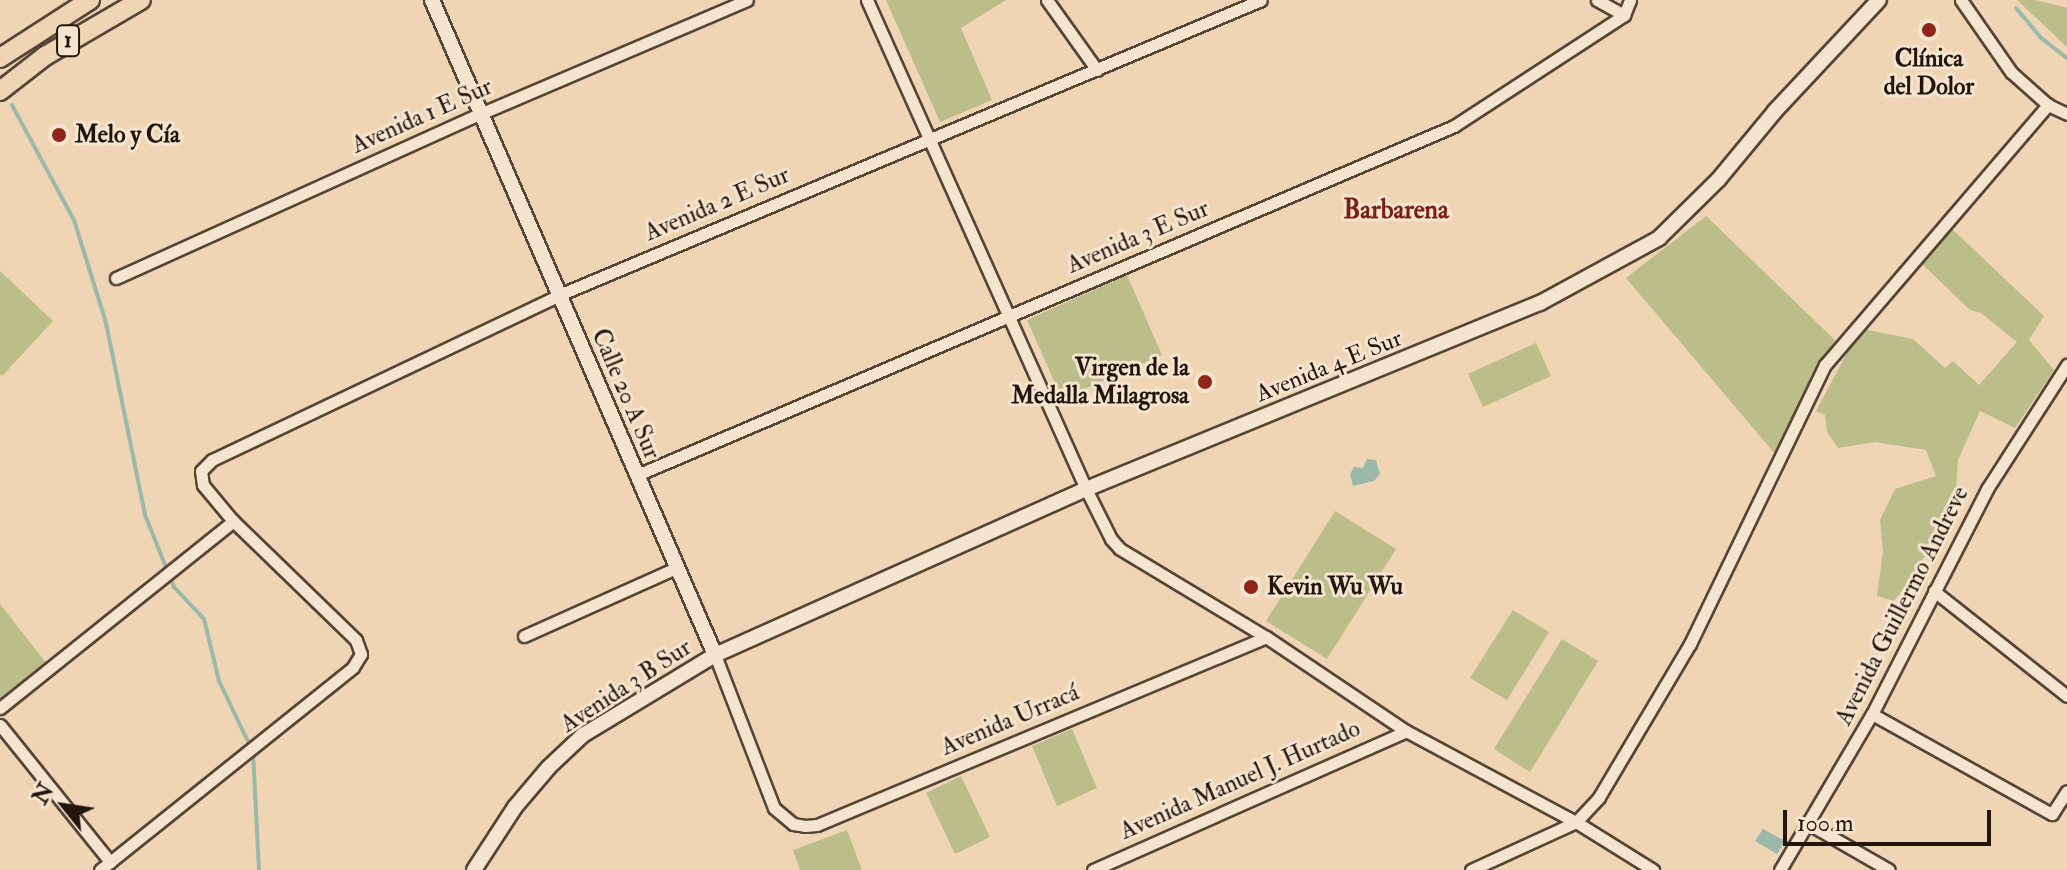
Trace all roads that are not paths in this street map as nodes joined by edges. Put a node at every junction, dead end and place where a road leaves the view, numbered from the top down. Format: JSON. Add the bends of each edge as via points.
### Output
{"nodes":[{"id":1,"x":90,"y":0,"type":"edge"},
{"id":2,"x":141,"y":0,"type":"edge"},
{"id":3,"x":432,"y":0,"type":"edge"},
{"id":4,"x":747,"y":0,"type":"edge"},
{"id":5,"x":867,"y":0,"type":"edge"},
{"id":6,"x":1047,"y":0,"type":"edge"},
{"id":7,"x":1261,"y":0,"type":"edge"},
{"id":8,"x":1597,"y":0,"type":"edge"},
{"id":9,"x":1630,"y":0,"type":"edge"},
{"id":10,"x":1879,"y":0,"type":"edge"},
{"id":11,"x":1961,"y":0,"type":"edge"},
{"id":12,"x":1624,"y":15,"type":"junction"},
{"id":13,"x":0,"y":58,"type":"edge"},
{"id":14,"x":1097,"y":70,"type":"junction"},
{"id":15,"x":0,"y":91,"type":"edge"},
{"id":16,"x":2048,"y":105,"type":"junction"},
{"id":17,"x":480,"y":114,"type":"junction"},
{"id":18,"x":2067,"y":114,"type":"edge"},
{"id":19,"x":930,"y":136,"type":"junction"},
{"id":20,"x":116,"y":278,"type":"dead end"},
{"id":21,"x":559,"y":295,"type":"junction"},
{"id":22,"x":1009,"y":316,"type":"junction"},
{"id":23,"x":2067,"y":365,"type":"edge"},
{"id":24,"x":637,"y":475,"type":"junction"},
{"id":25,"x":1086,"y":489,"type":"junction"},
{"id":26,"x":233,"y":521,"type":"junction"},
{"id":27,"x":676,"y":568,"type":"junction"},
{"id":28,"x":1934,"y":591,"type":"junction"},
{"id":29,"x":524,"y":636,"type":"dead end"},
{"id":30,"x":1266,"y":637,"type":"junction"},
{"id":31,"x":715,"y":655,"type":"junction"},
{"id":32,"x":2067,"y":696,"type":"edge"},
{"id":33,"x":0,"y":708,"type":"edge"},
{"id":34,"x":1872,"y":714,"type":"junction"},
{"id":35,"x":0,"y":725,"type":"edge"},
{"id":36,"x":1406,"y":731,"type":"junction"},
{"id":37,"x":2067,"y":791,"type":"edge"},
{"id":38,"x":774,"y":808,"type":"joint"},
{"id":39,"x":1576,"y":822,"type":"junction"},
{"id":40,"x":1809,"y":824,"type":"junction"},
{"id":41,"x":105,"y":866,"type":"edge"},
{"id":42,"x":474,"y":870,"type":"edge"},
{"id":43,"x":1093,"y":870,"type":"edge"},
{"id":44,"x":1471,"y":870,"type":"edge"},
{"id":45,"x":1653,"y":870,"type":"edge"},
{"id":46,"x":1780,"y":870,"type":"edge"},
{"id":47,"x":1889,"y":870,"type":"edge"}],
"edges":[{"from":1,"to":13,"type":"highway","number":"1"},
{"from":2,"to":15,"type":"highway","number":"1","via":[[45,56]]},
{"from":3,"to":17,"type":"street","name":"Calle 20 A Sur"},
{"from":4,"to":17,"type":"street","name":"Avenida 1 E Sur"},
{"from":5,"to":19,"type":"street"},
{"from":6,"to":14,"type":"street"},
{"from":7,"to":14,"type":"street","name":"Avenida 2 E Sur"},
{"from":8,"to":12,"type":"street"},
{"from":9,"to":12,"type":"street"},
{"from":10,"to":25,"type":"street","name":"Avenida 4 E Sur","via":[[1659,238],[1540,303]]},
{"from":11,"to":16,"type":"street","via":[[2011,72]]},
{"from":12,"to":22,"type":"street","name":"Avenida 3 E Sur","via":[[1454,126]]},
{"from":14,"to":19,"type":"street","name":"Avenida 2 E Sur"},
{"from":16,"to":18,"type":"street"},
{"from":16,"to":39,"type":"street","via":[[1825,365],[1690,644],[1599,797]]},
{"from":17,"to":20,"type":"street","name":"Avenida 1 E Sur"},
{"from":17,"to":21,"type":"street","name":"Calle 20 A Sur"},
{"from":19,"to":21,"type":"street","name":"Avenida 2 E Sur"},
{"from":19,"to":22,"type":"street"},
{"from":21,"to":24,"type":"street","name":"Calle 20 A Sur"},
{"from":21,"to":26,"type":"street","name":"Avenida 2 E Sur","via":[[212,460],[201,471],[203,485]]},
{"from":22,"to":24,"type":"street","name":"Avenida 3 E Sur"},
{"from":22,"to":25,"type":"street"},
{"from":23,"to":28,"type":"street","name":"Avenida Guillermo Andreve","via":[[1987,489]]},
{"from":24,"to":27,"type":"street","name":"Calle 20 A Sur"},
{"from":25,"to":30,"type":"street","via":[[1120,549]]},
{"from":25,"to":31,"type":"street","name":"Avenida 4 E Sur"},
{"from":26,"to":33,"type":"street"},
{"from":26,"to":41,"type":"street","via":[[356,640],[361,654],[353,667]]},
{"from":27,"to":29,"type":"street"},
{"from":27,"to":31,"type":"street","name":"Calle 20 A Sur"},
{"from":28,"to":32,"type":"street"},
{"from":28,"to":34,"type":"street","name":"Avenida Guillermo Andreve"},
{"from":30,"to":36,"type":"street"},
{"from":30,"to":38,"type":"street","name":"Avenida Urracá","via":[[817,825],[793,824]]},
{"from":31,"to":38,"type":"street","name":"Calle 20 A Sur"},
{"from":31,"to":42,"type":"street","name":"Avenida 3 B Sur","via":[[583,735],[515,807]]},
{"from":34,"to":37,"type":"street","via":[[2052,814]]},
{"from":34,"to":40,"type":"street","name":"Avenida Guillermo Andreve"},
{"from":35,"to":41,"type":"street"},
{"from":36,"to":39,"type":"street"},
{"from":36,"to":43,"type":"street","name":"Avenida Manuel J. Hurtado"},
{"from":39,"to":44,"type":"street"},
{"from":39,"to":45,"type":"street"},
{"from":40,"to":46,"type":"street","name":"Avenida Guillermo Andreve"},
{"from":40,"to":47,"type":"street"}]}
